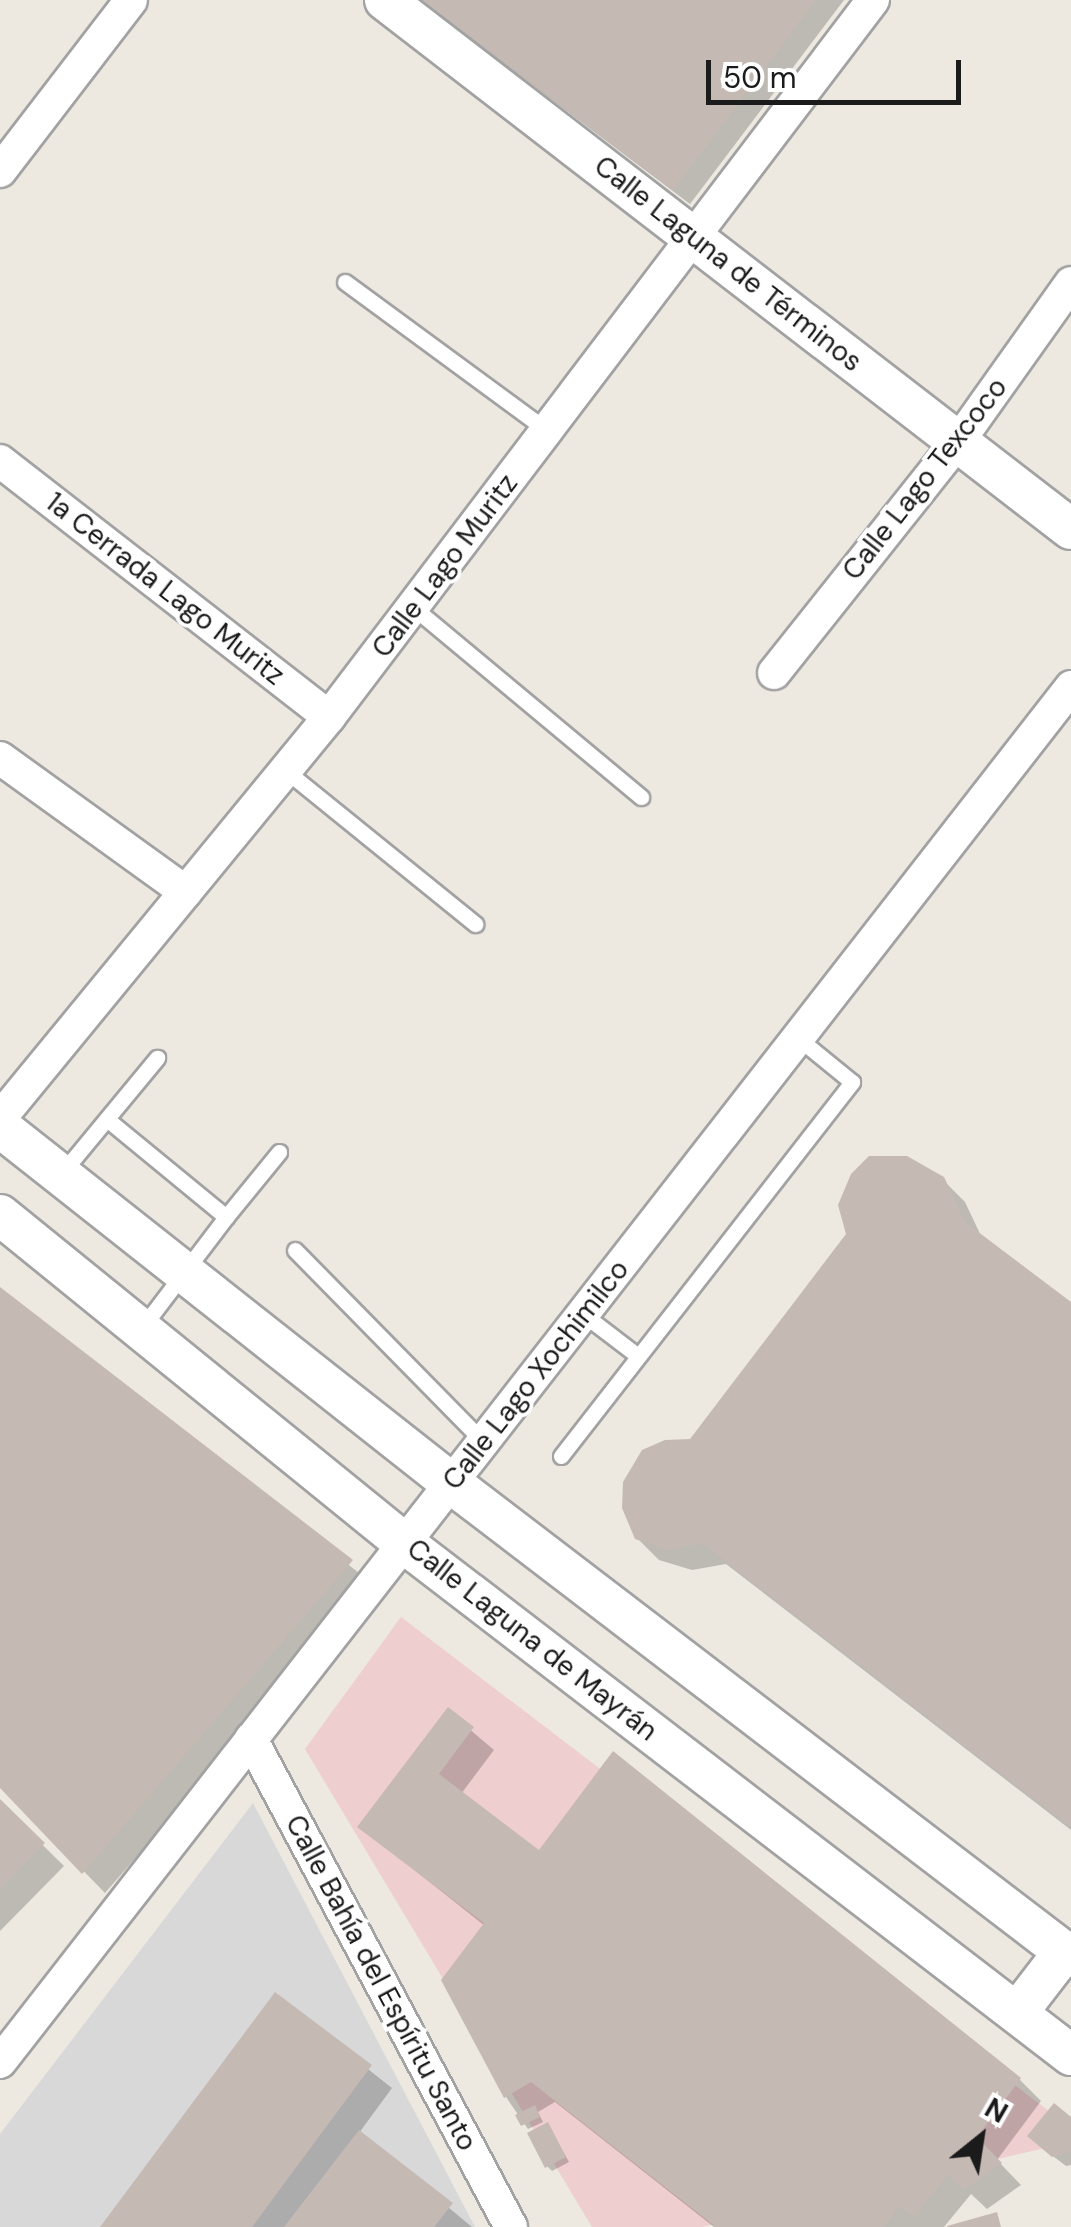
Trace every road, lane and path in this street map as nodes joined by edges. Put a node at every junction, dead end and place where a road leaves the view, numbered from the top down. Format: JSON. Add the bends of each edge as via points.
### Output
{"nodes":[{"id":1,"x":130,"y":0,"type":"edge"},
{"id":2,"x":384,"y":0,"type":"edge"},
{"id":3,"x":873,"y":0,"type":"edge"},
{"id":4,"x":0,"y":171,"type":"edge"},
{"id":5,"x":694,"y":238,"type":"junction"},
{"id":6,"x":345,"y":282,"type":"dead end"},
{"id":7,"x":1071,"y":282,"type":"edge"},
{"id":8,"x":548,"y":431,"type":"junction"},
{"id":9,"x":958,"y":442,"type":"junction"},
{"id":10,"x":0,"y":460,"type":"edge"},
{"id":11,"x":1071,"y":529,"type":"edge"},
{"id":12,"x":414,"y":607,"type":"junction"},
{"id":13,"x":774,"y":673,"type":"dead end"},
{"id":14,"x":1071,"y":688,"type":"edge"},
{"id":15,"x":329,"y":717,"type":"junction"},
{"id":16,"x":0,"y":758,"type":"edge"},
{"id":17,"x":286,"y":770,"type":"junction"},
{"id":18,"x":641,"y":797,"type":"dead end"},
{"id":19,"x":186,"y":892,"type":"junction"},
{"id":20,"x":475,"y":924,"type":"dead end"},
{"id":21,"x":798,"y":1038,"type":"junction"},
{"id":22,"x":157,"y":1058,"type":"dead end"},
{"id":23,"x":0,"y":1118,"type":"edge"},
{"id":24,"x":108,"y":1120,"type":"junction"},
{"id":25,"x":0,"y":1127,"type":"edge"},
{"id":26,"x":279,"y":1152,"type":"dead end"},
{"id":27,"x":61,"y":1174,"type":"junction"},
{"id":28,"x":0,"y":1216,"type":"edge"},
{"id":29,"x":226,"y":1217,"type":"junction"},
{"id":30,"x":295,"y":1250,"type":"dead end"},
{"id":31,"x":184,"y":1272,"type":"junction"},
{"id":32,"x":583,"y":1314,"type":"junction"},
{"id":33,"x":141,"y":1329,"type":"junction"},
{"id":34,"x":638,"y":1356,"type":"junction"},
{"id":35,"x":484,"y":1442,"type":"junction"},
{"id":36,"x":561,"y":1456,"type":"dead end"},
{"id":37,"x":451,"y":1484,"type":"junction"},
{"id":38,"x":404,"y":1543,"type":"junction"},
{"id":39,"x":252,"y":1739,"type":"junction"},
{"id":40,"x":1068,"y":1954,"type":"edge"},
{"id":41,"x":1016,"y":2013,"type":"junction"},
{"id":42,"x":1071,"y":2055,"type":"edge"},
{"id":43,"x":0,"y":2062,"type":"edge"},
{"id":44,"x":511,"y":2227,"type":"edge"}],
"edges":[{"from":1,"to":4,"type":"street"},
{"from":2,"to":5,"type":"street","name":"Calle Laguna de Términos"},
{"from":3,"to":5,"type":"street","name":"Calle Lago Muritz"},
{"from":5,"to":8,"type":"street","name":"Calle Lago Muritz"},
{"from":5,"to":9,"type":"street","name":"Calle Laguna de Términos"},
{"from":6,"to":8,"type":"lane"},
{"from":7,"to":9,"type":"street","name":"Calle Lago Texcoco"},
{"from":8,"to":12,"type":"street","name":"Calle Lago Muritz"},
{"from":9,"to":11,"type":"street","name":"Calle Laguna de Términos"},
{"from":9,"to":13,"type":"street","name":"Calle Lago Texcoco"},
{"from":10,"to":15,"type":"street","name":"1a Cerrada Lago Muritz"},
{"from":12,"to":15,"type":"street","name":"Calle Lago Muritz"},
{"from":12,"to":18,"type":"lane"},
{"from":14,"to":21,"type":"street","name":"Calle Lago Xochimilco"},
{"from":15,"to":17,"type":"street","name":"Calle Lago Muritz"},
{"from":16,"to":19,"type":"street"},
{"from":17,"to":19,"type":"street","name":"Calle Lago Muritz"},
{"from":17,"to":20,"type":"lane"},
{"from":19,"to":23,"type":"street","name":"Calle Lago Muritz"},
{"from":21,"to":32,"type":"street","name":"Calle Lago Xochimilco"},
{"from":21,"to":34,"type":"lane","via":[[852,1082]]},
{"from":22,"to":24,"type":"lane"},
{"from":24,"to":27,"type":"lane"},
{"from":24,"to":29,"type":"lane"},
{"from":25,"to":27,"type":"street"},
{"from":26,"to":29,"type":"lane"},
{"from":27,"to":31,"type":"street"},
{"from":28,"to":33,"type":"street","name":"Calle Laguna de Mayrán"},
{"from":29,"to":31,"type":"lane"},
{"from":30,"to":35,"type":"lane"},
{"from":31,"to":33,"type":"lane"},
{"from":31,"to":37,"type":"street"},
{"from":32,"to":34,"type":"lane"},
{"from":32,"to":35,"type":"street","name":"Calle Lago Xochimilco"},
{"from":33,"to":38,"type":"street","name":"Calle Laguna de Mayrán"},
{"from":34,"to":36,"type":"lane"},
{"from":35,"to":37,"type":"street","name":"Calle Lago Xochimilco"},
{"from":37,"to":38,"type":"street","name":"Calle Lago Xochimilco"},
{"from":37,"to":40,"type":"street"},
{"from":38,"to":39,"type":"street","name":"Calle Lago Xochimilco"},
{"from":38,"to":41,"type":"street","name":"Calle Laguna de Mayrán"},
{"from":39,"to":43,"type":"street","name":"Calle Lago Xochimilco"},
{"from":39,"to":44,"type":"street","name":"Calle Bahía del Espíritu Santo"},
{"from":40,"to":41,"type":"street"},
{"from":41,"to":42,"type":"street","name":"Calle Laguna de Mayrán"}]}
